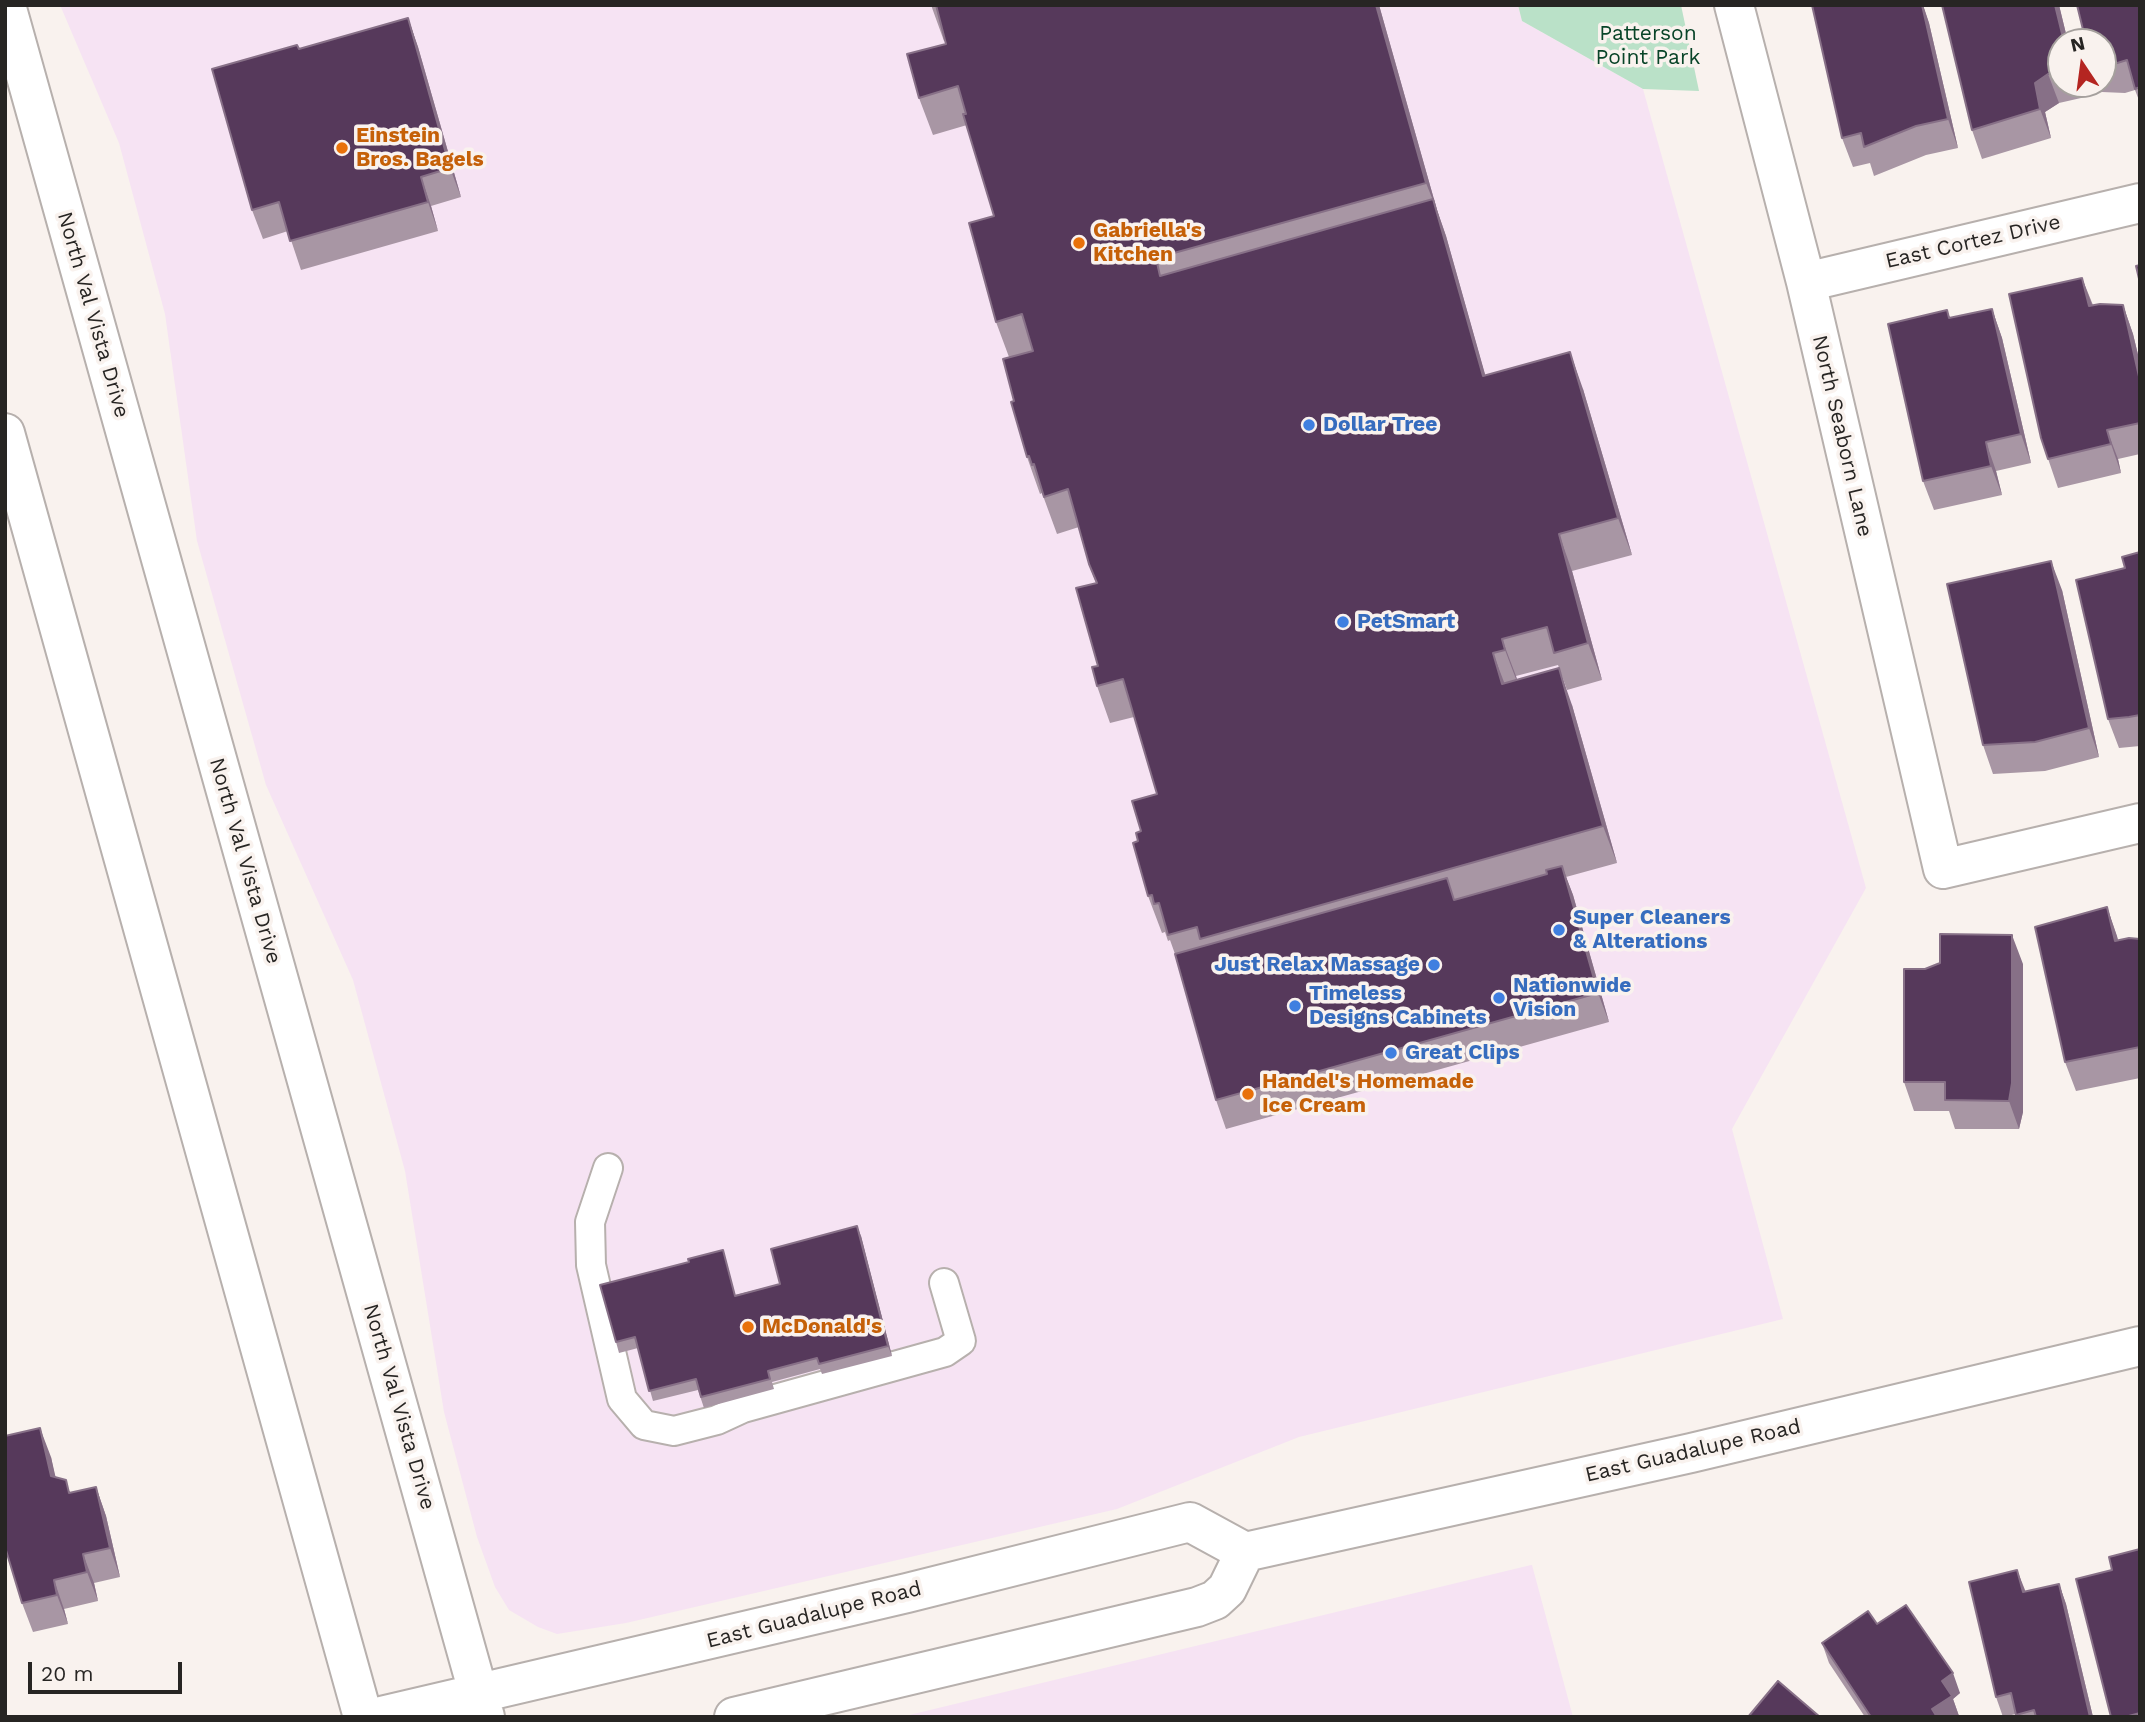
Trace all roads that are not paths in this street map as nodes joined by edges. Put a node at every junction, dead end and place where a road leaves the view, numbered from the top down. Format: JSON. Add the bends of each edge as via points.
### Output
{"nodes":[{"id":1,"x":6,"y":5,"type":"edge"},
{"id":2,"x":1734,"y":5,"type":"edge"},
{"id":3,"x":16,"y":83,"type":"edge"},
{"id":4,"x":2140,"y":203,"type":"edge"},
{"id":5,"x":1806,"y":282,"type":"junction"},
{"id":6,"x":5,"y":433,"type":"edge"},
{"id":7,"x":2140,"y":823,"type":"edge"},
{"id":8,"x":608,"y":1168,"type":"dead end"},
{"id":9,"x":944,"y":1283,"type":"dead end"},
{"id":10,"x":2140,"y":1346,"type":"edge"},
{"id":11,"x":1245,"y":1552,"type":"junction"},
{"id":12,"x":482,"y":1705,"type":"edge"},
{"id":13,"x":363,"y":1717,"type":"edge"},
{"id":14,"x":377,"y":1717,"type":"edge"},
{"id":15,"x":734,"y":1717,"type":"edge"}],
"edges":[{"from":1,"to":3,"type":"main road","name":"North Val Vista Drive"},
{"from":2,"to":5,"type":"main road","name":"North Seaborn Lane"},
{"from":3,"to":12,"type":"main road","name":"North Val Vista Drive"},
{"from":4,"to":5,"type":"main road","name":"East Cortez Drive"},
{"from":5,"to":7,"type":"main road","name":"North Seaborn Lane","via":[[1943,869]]},
{"from":6,"to":13,"type":"main road"},
{"from":8,"to":9,"type":"lane","via":[[590,1223],[591,1265],[622,1399],[643,1425],[674,1431],[945,1352],[961,1341]]},
{"from":10,"to":11,"type":"main road","name":"East Guadalupe Road","via":[[1678,1456]]},
{"from":11,"to":12,"type":"main road","name":"East Guadalupe Road","via":[[1190,1522]]},
{"from":11,"to":15,"type":"main road","via":[[1227,1589],[1197,1607]]},
{"from":12,"to":14,"type":"main road","name":"East Guadalupe Road"}]}
